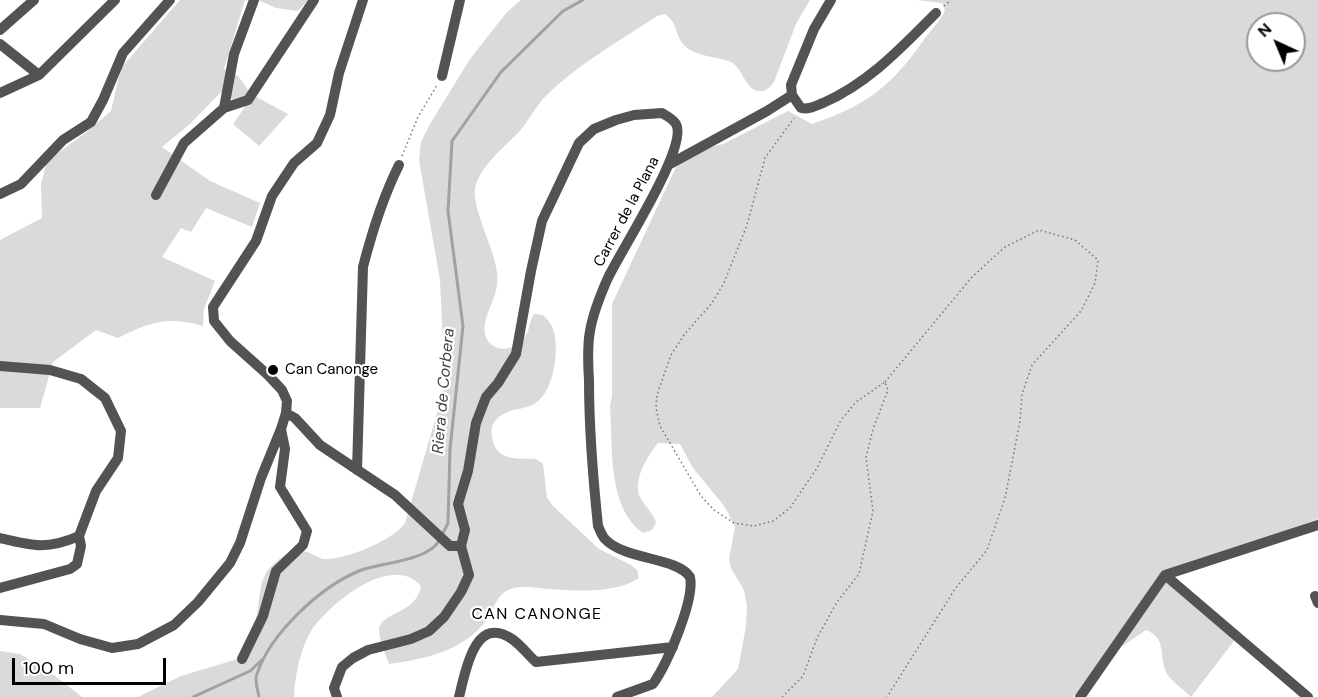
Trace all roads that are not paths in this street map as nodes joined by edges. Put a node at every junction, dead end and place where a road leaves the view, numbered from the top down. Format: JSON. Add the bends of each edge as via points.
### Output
{"nodes":[{"id":1,"x":34,"y":0,"type":"edge"},
{"id":2,"x":115,"y":0,"type":"edge"},
{"id":3,"x":170,"y":0,"type":"edge"},
{"id":4,"x":254,"y":0,"type":"edge"},
{"id":5,"x":314,"y":0,"type":"edge"},
{"id":6,"x":363,"y":0,"type":"edge"},
{"id":7,"x":460,"y":0,"type":"edge"},
{"id":8,"x":831,"y":0,"type":"edge"},
{"id":9,"x":936,"y":13,"type":"dead end"},
{"id":10,"x":0,"y":30,"type":"edge"},
{"id":11,"x":0,"y":44,"type":"edge"},
{"id":12,"x":39,"y":75,"type":"junction"},
{"id":13,"x":442,"y":76,"type":"road end"},
{"id":14,"x":0,"y":93,"type":"edge"},
{"id":15,"x":792,"y":95,"type":"junction"},
{"id":16,"x":224,"y":108,"type":"junction"},
{"id":17,"x":670,"y":164,"type":"junction"},
{"id":18,"x":399,"y":165,"type":"road end"},
{"id":19,"x":0,"y":194,"type":"edge"},
{"id":20,"x":156,"y":195,"type":"dead end"},
{"id":21,"x":0,"y":366,"type":"edge"},
{"id":22,"x":286,"y":413,"type":"junction"},
{"id":23,"x":281,"y":429,"type":"junction"},
{"id":24,"x":357,"y":470,"type":"junction"},
{"id":25,"x":1318,"y":525,"type":"edge"},
{"id":26,"x":79,"y":536,"type":"junction"},
{"id":27,"x":0,"y":538,"type":"edge"},
{"id":28,"x":456,"y":546,"type":"junction"},
{"id":29,"x":1165,"y":575,"type":"junction"},
{"id":30,"x":0,"y":588,"type":"edge"},
{"id":31,"x":0,"y":620,"type":"edge"},
{"id":32,"x":673,"y":646,"type":"junction"},
{"id":33,"x":242,"y":659,"type":"dead end"},
{"id":34,"x":337,"y":697,"type":"edge"},
{"id":35,"x":459,"y":697,"type":"edge"},
{"id":36,"x":617,"y":697,"type":"edge"},
{"id":37,"x":1080,"y":697,"type":"edge"},
{"id":38,"x":1308,"y":697,"type":"edge"}],
"edges":[{"from":1,"to":10,"type":"street"},
{"from":2,"to":12,"type":"street"},
{"from":3,"to":19,"type":"street","via":[[123,53],[91,122],[63,140],[21,184]]},
{"from":4,"to":16,"type":"street","via":[[234,54]]},
{"from":5,"to":16,"type":"street","via":[[248,100]]},
{"from":6,"to":22,"type":"street","via":[[330,115],[317,142],[294,163],[272,196],[256,241],[213,307],[214,321],[230,341],[282,390],[287,401]]},
{"from":7,"to":13,"type":"street"},
{"from":8,"to":15,"type":"street","via":[[801,55]]},
{"from":9,"to":15,"type":"street","via":[[884,64],[851,89],[811,108],[801,108]]},
{"from":11,"to":12,"type":"street"},
{"from":12,"to":14,"type":"street"},
{"from":15,"to":17,"type":"street"},
{"from":16,"to":20,"type":"street","via":[[184,143]]},
{"from":17,"to":28,"type":"street","name":"Carrer de la Plana","via":[[678,131],[676,124],[662,113],[616,120],[594,129],[579,142],[542,221],[516,354],[486,397],[476,423],[458,504],[465,530]]},
{"from":17,"to":32,"type":"street","name":"Carrer de la Plana","via":[[599,297],[589,333],[588,367],[598,526],[604,538],[614,545],[680,568],[690,577],[690,591]]},
{"from":18,"to":24,"type":"street","via":[[363,267]]},
{"from":21,"to":26,"type":"street","via":[[50,370],[81,379],[105,398],[121,431],[118,458],[96,491]]},
{"from":22,"to":23,"type":"street"},
{"from":22,"to":24,"type":"street","via":[[320,445]]},
{"from":23,"to":31,"type":"street","via":[[230,562],[174,625],[138,644],[112,648],[44,624]]},
{"from":23,"to":33,"type":"street","via":[[285,450],[279,487],[307,531],[303,545],[276,571],[262,616]]},
{"from":24,"to":28,"type":"street","via":[[395,495]]},
{"from":25,"to":29,"type":"street"},
{"from":26,"to":27,"type":"street","via":[[50,546]]},
{"from":26,"to":30,"type":"street","via":[[80,556],[70,569]]},
{"from":28,"to":34,"type":"street","name":"Carrer de la Plana","via":[[469,575],[444,617],[429,631],[353,658],[342,668],[334,688]]},
{"from":29,"to":37,"type":"street"},
{"from":29,"to":38,"type":"street"},
{"from":32,"to":35,"type":"street","via":[[536,662],[512,639],[489,634],[476,644],[470,656]]},
{"from":32,"to":36,"type":"street","name":"Carrer de la Plana","via":[[653,684]]}]}
